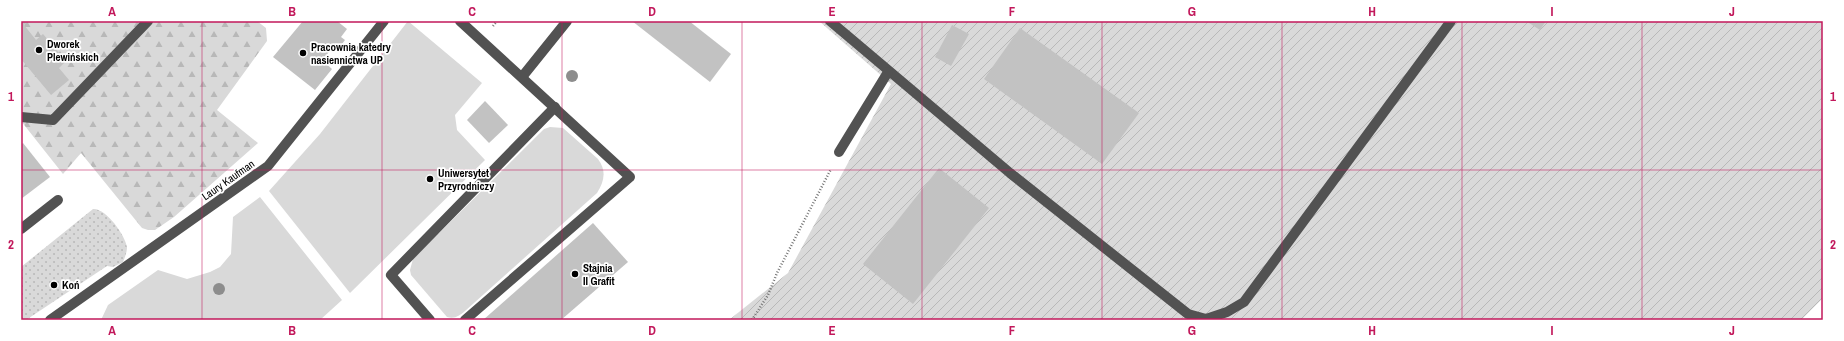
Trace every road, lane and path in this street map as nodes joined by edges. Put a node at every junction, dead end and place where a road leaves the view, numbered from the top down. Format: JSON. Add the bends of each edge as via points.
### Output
{"nodes":[{"id":1,"x":148,"y":21,"type":"edge"},
{"id":2,"x":384,"y":21,"type":"edge"},
{"id":3,"x":460,"y":21,"type":"edge"},
{"id":4,"x":497,"y":21,"type":"edge"},
{"id":5,"x":567,"y":21,"type":"edge"},
{"id":6,"x":830,"y":21,"type":"edge"},
{"id":7,"x":1451,"y":21,"type":"edge"},
{"id":8,"x":492,"y":27,"type":"dead end"},
{"id":9,"x":888,"y":72,"type":"junction"},
{"id":10,"x":522,"y":77,"type":"junction"},
{"id":11,"x":555,"y":108,"type":"junction"},
{"id":12,"x":21,"y":117,"type":"edge"},
{"id":13,"x":839,"y":152,"type":"joint"},
{"id":14,"x":58,"y":200,"type":"dead end"},
{"id":15,"x":21,"y":229,"type":"edge"},
{"id":16,"x":55,"y":319,"type":"edge"},
{"id":17,"x":430,"y":320,"type":"edge"},
{"id":18,"x":465,"y":320,"type":"edge"},
{"id":19,"x":752,"y":320,"type":"edge"}],
"edges":[{"from":1,"to":12,"type":"street","via":[[53,120]]},
{"from":2,"to":16,"type":"street","name":"Laury Kaufman","via":[[268,166]]},
{"from":3,"to":10,"type":"street"},
{"from":4,"to":8,"type":"path"},
{"from":5,"to":10,"type":"street"},
{"from":6,"to":9,"type":"street"},
{"from":7,"to":9,"type":"street","via":[[1244,302],[1227,312],[1206,319],[1188,314],[1010,173]]},
{"from":9,"to":13,"type":"street"},
{"from":10,"to":11,"type":"street"},
{"from":11,"to":17,"type":"street","via":[[391,275]]},
{"from":11,"to":18,"type":"street","via":[[630,177]]},
{"from":13,"to":19,"type":"path","via":[[768,295]]},
{"from":14,"to":15,"type":"street"}]}
